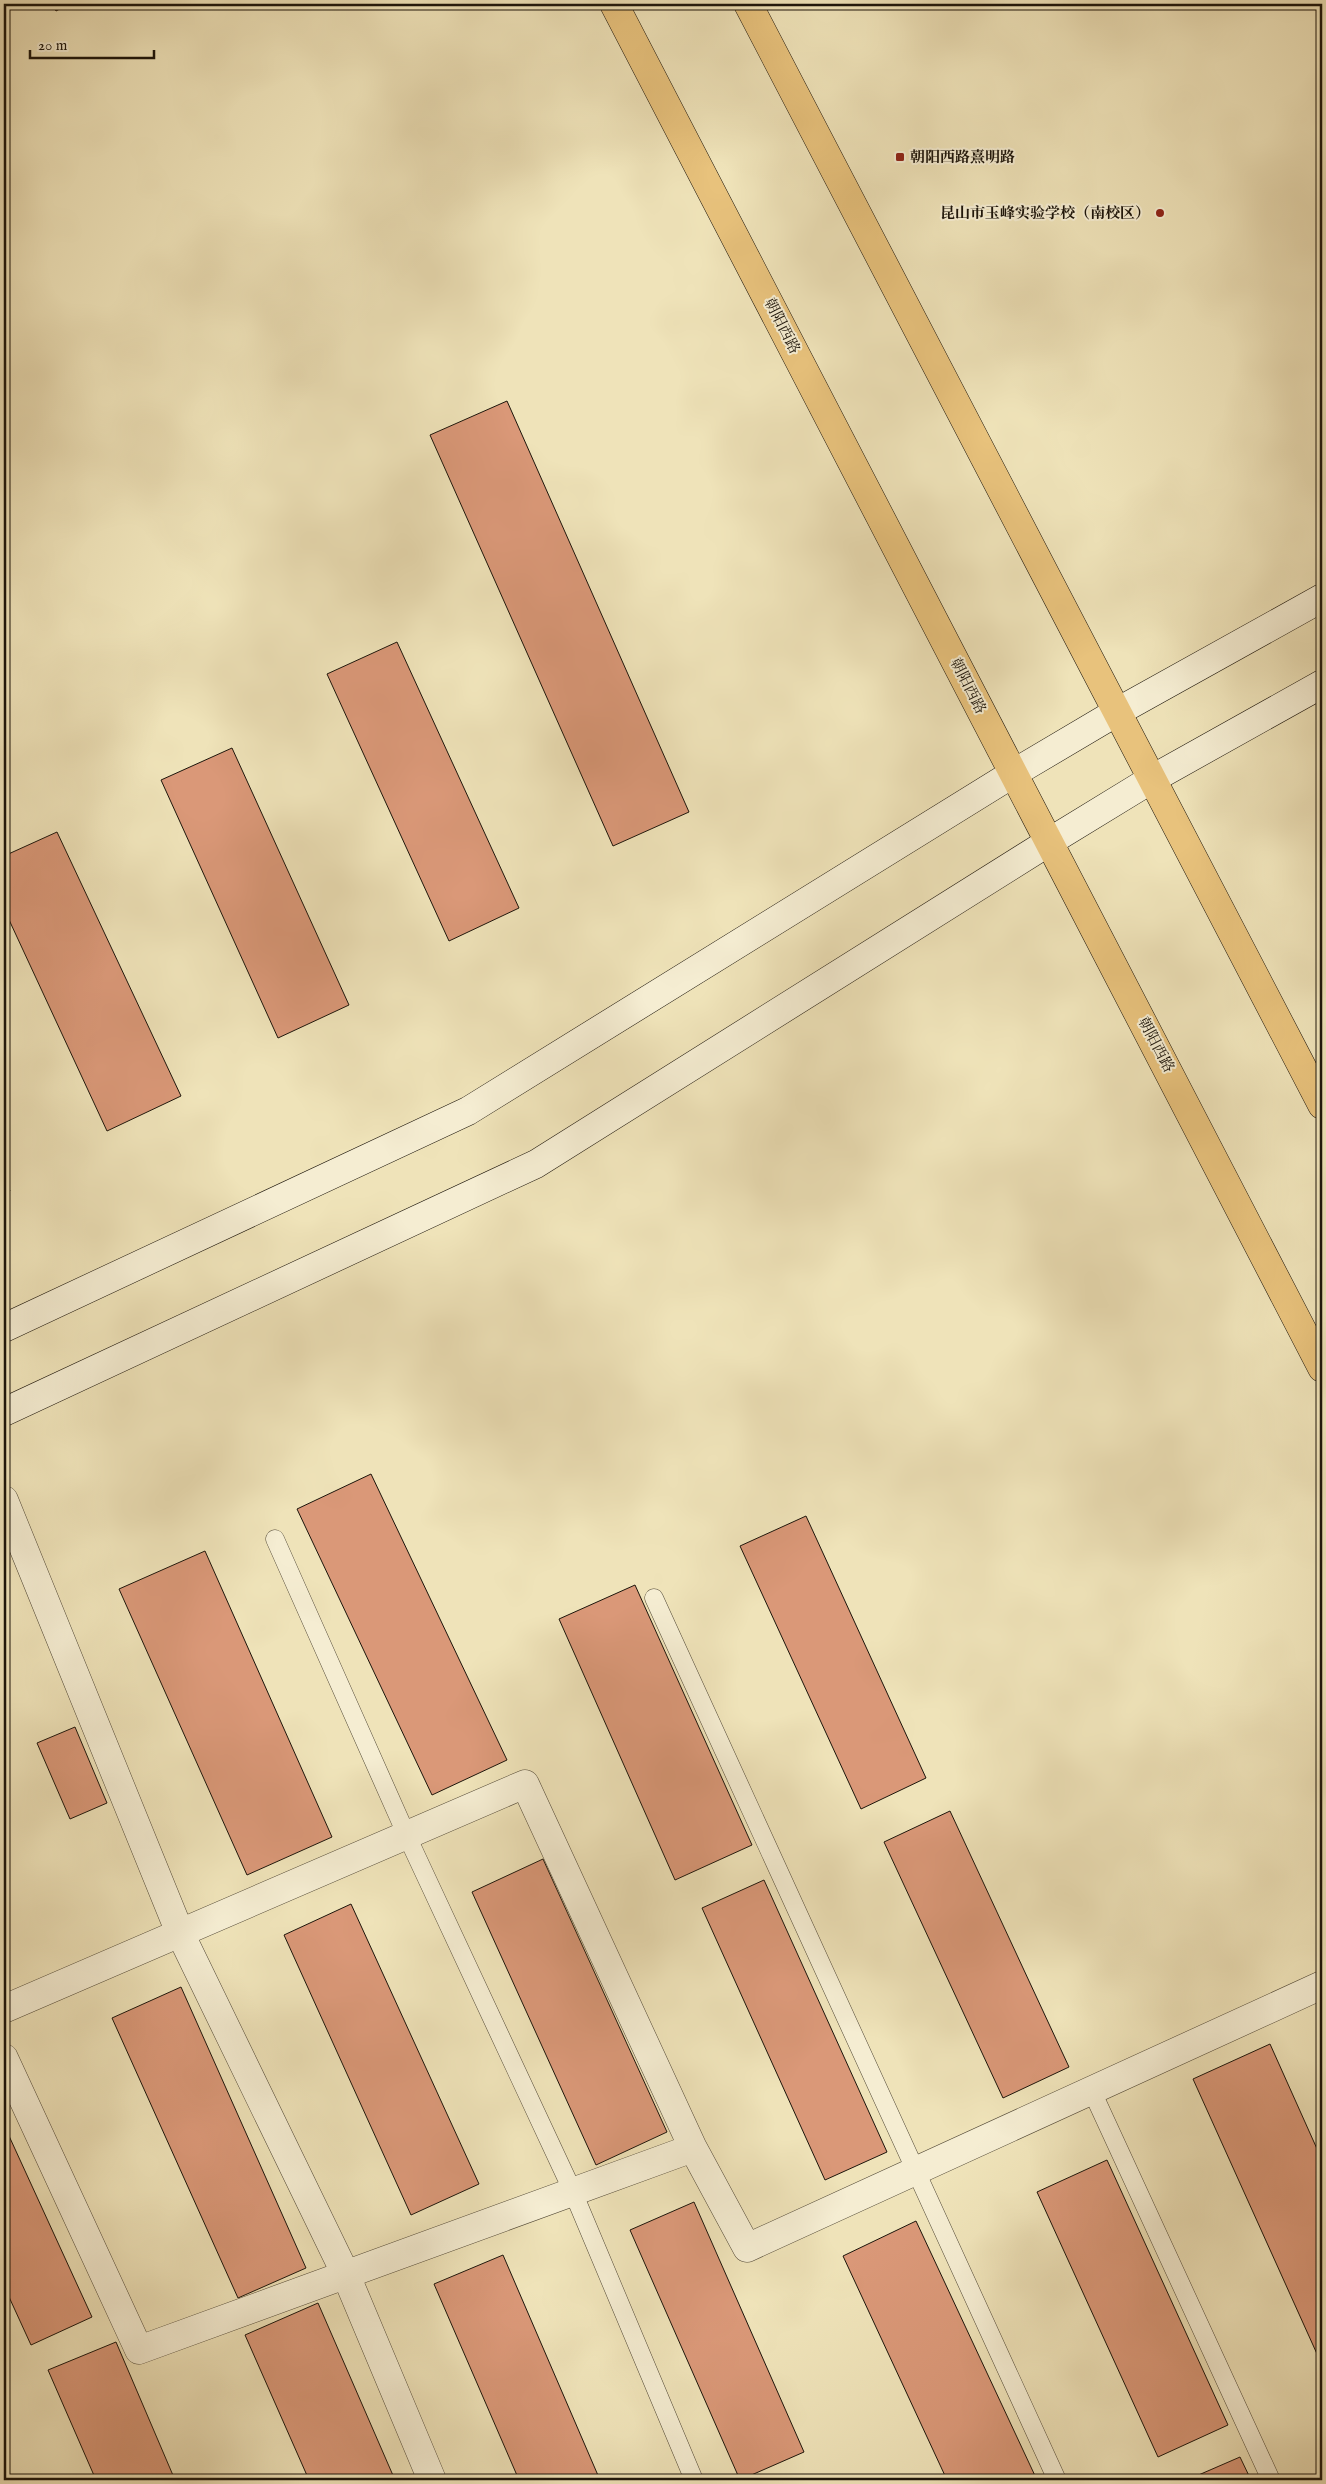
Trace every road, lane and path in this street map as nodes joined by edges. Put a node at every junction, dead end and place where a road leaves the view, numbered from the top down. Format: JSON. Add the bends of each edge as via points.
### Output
{"nodes":[{"id":1,"x":614,"y":4,"type":"edge"},
{"id":2,"x":748,"y":4,"type":"edge"},
{"id":3,"x":1322,"y":598,"type":"edge"},
{"id":4,"x":1322,"y":684,"type":"edge"},
{"id":5,"x":1117,"y":712,"type":"junction"},
{"id":6,"x":1014,"y":773,"type":"junction"},
{"id":7,"x":1152,"y":779,"type":"junction"},
{"id":8,"x":1049,"y":842,"type":"junction"},
{"id":9,"x":1322,"y":1105,"type":"edge"},
{"id":10,"x":4,"y":1328,"type":"edge"},
{"id":11,"x":1322,"y":1368,"type":"edge"},
{"id":12,"x":4,"y":1412,"type":"edge"},
{"id":13,"x":4,"y":1500,"type":"edge"},
{"id":14,"x":275,"y":1539,"type":"dead end"},
{"id":15,"x":654,"y":1598,"type":"dead end"},
{"id":16,"x":407,"y":1836,"type":"junction"},
{"id":17,"x":180,"y":1933,"type":"junction"},
{"id":18,"x":1322,"y":1985,"type":"edge"},
{"id":19,"x":4,"y":2010,"type":"edge"},
{"id":20,"x":4,"y":2058,"type":"edge"},
{"id":21,"x":1091,"y":2089,"type":"junction"},
{"id":22,"x":693,"y":2148,"type":"junction"},
{"id":23,"x":914,"y":2170,"type":"junction"},
{"id":24,"x":573,"y":2192,"type":"junction"},
{"id":25,"x":346,"y":2275,"type":"junction"},
{"id":26,"x":432,"y":2480,"type":"edge"},
{"id":27,"x":694,"y":2480,"type":"edge"},
{"id":28,"x":1057,"y":2480,"type":"edge"},
{"id":29,"x":1271,"y":2480,"type":"edge"}],
"edges":[{"from":1,"to":6,"type":"main road","name":"朝阳西路"},
{"from":2,"to":5,"type":"main road"},
{"from":3,"to":5,"type":"street"},
{"from":4,"to":7,"type":"street"},
{"from":5,"to":6,"type":"street"},
{"from":5,"to":7,"type":"main road"},
{"from":6,"to":8,"type":"main road","name":"朝阳西路"},
{"from":6,"to":10,"type":"street","via":[[468,1111]]},
{"from":7,"to":8,"type":"street"},
{"from":7,"to":9,"type":"main road"},
{"from":8,"to":11,"type":"main road","name":"朝阳西路"},
{"from":8,"to":12,"type":"street","via":[[536,1164]]},
{"from":13,"to":17,"type":"street"},
{"from":14,"to":16,"type":"lane"},
{"from":15,"to":23,"type":"lane"},
{"from":16,"to":17,"type":"street"},
{"from":16,"to":22,"type":"street","via":[[525,1784]]},
{"from":16,"to":24,"type":"lane"},
{"from":17,"to":19,"type":"street"},
{"from":17,"to":25,"type":"street"},
{"from":18,"to":21,"type":"street"},
{"from":20,"to":25,"type":"street","via":[[139,2350]]},
{"from":21,"to":23,"type":"street"},
{"from":21,"to":29,"type":"lane"},
{"from":22,"to":23,"type":"street","via":[[747,2248]]},
{"from":22,"to":24,"type":"street"},
{"from":23,"to":28,"type":"lane"},
{"from":24,"to":25,"type":"street"},
{"from":24,"to":27,"type":"lane"},
{"from":25,"to":26,"type":"street"}]}
